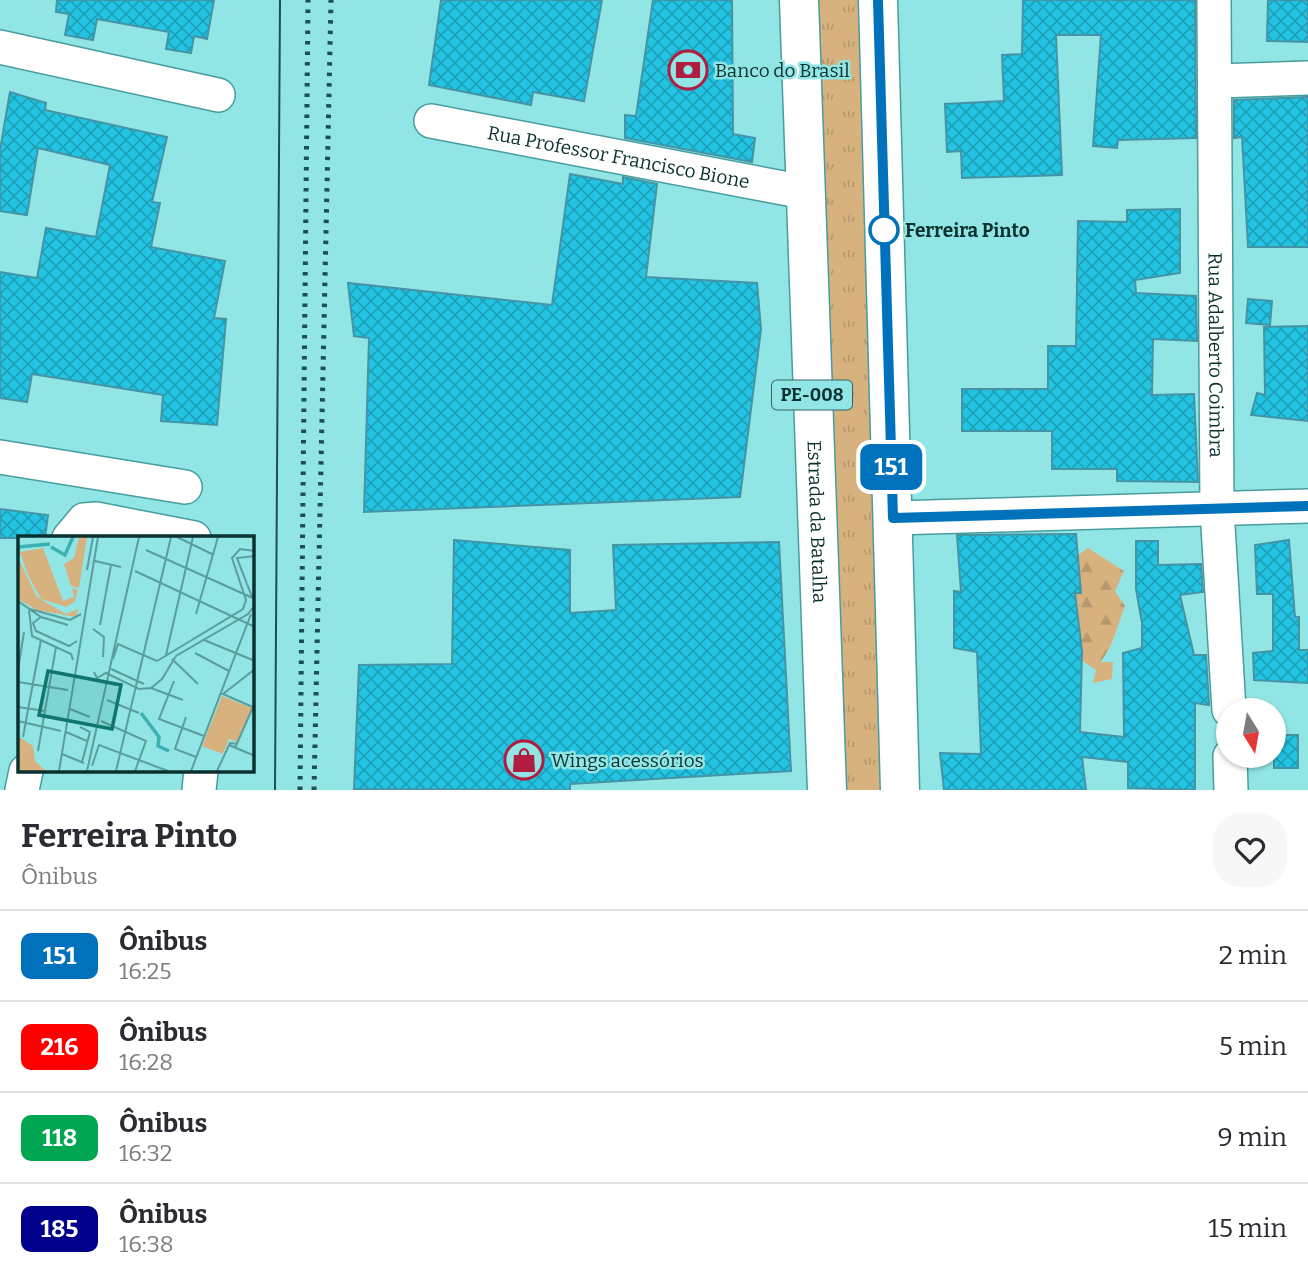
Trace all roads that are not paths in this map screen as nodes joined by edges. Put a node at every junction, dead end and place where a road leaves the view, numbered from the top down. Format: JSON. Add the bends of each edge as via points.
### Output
{"nodes":[{"id":1,"x":799,"y":0,"type":"edge"},
{"id":2,"x":878,"y":0,"type":"edge"},
{"id":3,"x":1214,"y":0,"type":"edge"},
{"id":4,"x":0,"y":47,"type":"edge"},
{"id":5,"x":1308,"y":78,"type":"edge"},
{"id":6,"x":1215,"y":81,"type":"junction"},
{"id":7,"x":218,"y":95,"type":"dead end"},
{"id":8,"x":431,"y":121,"type":"dead end"},
{"id":9,"x":804,"y":192,"type":"junction"},
{"id":10,"x":0,"y":457,"type":"edge"},
{"id":11,"x":186,"y":487,"type":"dead end"},
{"id":12,"x":1308,"y":506,"type":"edge"},
{"id":13,"x":1217,"y":509,"type":"junction"},
{"id":14,"x":893,"y":518,"type":"junction"},
{"id":15,"x":71,"y":536,"type":"edge"},
{"id":16,"x":184,"y":536,"type":"edge"},
{"id":17,"x":1228,"y":698,"type":"edge"},
{"id":18,"x":1230,"y":768,"type":"edge"},
{"id":19,"x":26,"y":772,"type":"edge"},
{"id":20,"x":201,"y":772,"type":"edge"},
{"id":21,"x":22,"y":790,"type":"edge"},
{"id":22,"x":199,"y":790,"type":"edge"},
{"id":23,"x":827,"y":790,"type":"edge"},
{"id":24,"x":900,"y":790,"type":"edge"},
{"id":25,"x":1231,"y":790,"type":"edge"}],
"edges":[{"from":1,"to":9,"type":"highway","name":"Estrada da Batalha","number":"PE-008"},
{"from":2,"to":14,"type":"highway"},
{"from":3,"to":6,"type":"street","name":"Rua Adalberto Coimbra"},
{"from":4,"to":7,"type":"street"},
{"from":5,"to":6,"type":"street"},
{"from":6,"to":13,"type":"street","name":"Rua Adalberto Coimbra"},
{"from":8,"to":9,"type":"street","name":"Rua Professor Francisco Bione"},
{"from":9,"to":23,"type":"highway","name":"Estrada da Batalha","number":"PE-008"},
{"from":10,"to":11,"type":"street"},
{"from":12,"to":13,"type":"street"},
{"from":13,"to":14,"type":"street"},
{"from":13,"to":17,"type":"street","name":"Rua Adalberto Coimbra"},
{"from":14,"to":24,"type":"highway"},
{"from":15,"to":16,"type":"street","via":[[84,520],[96,519]]},
{"from":18,"to":25,"type":"street"},
{"from":19,"to":21,"type":"street"},
{"from":20,"to":22,"type":"street"}]}
